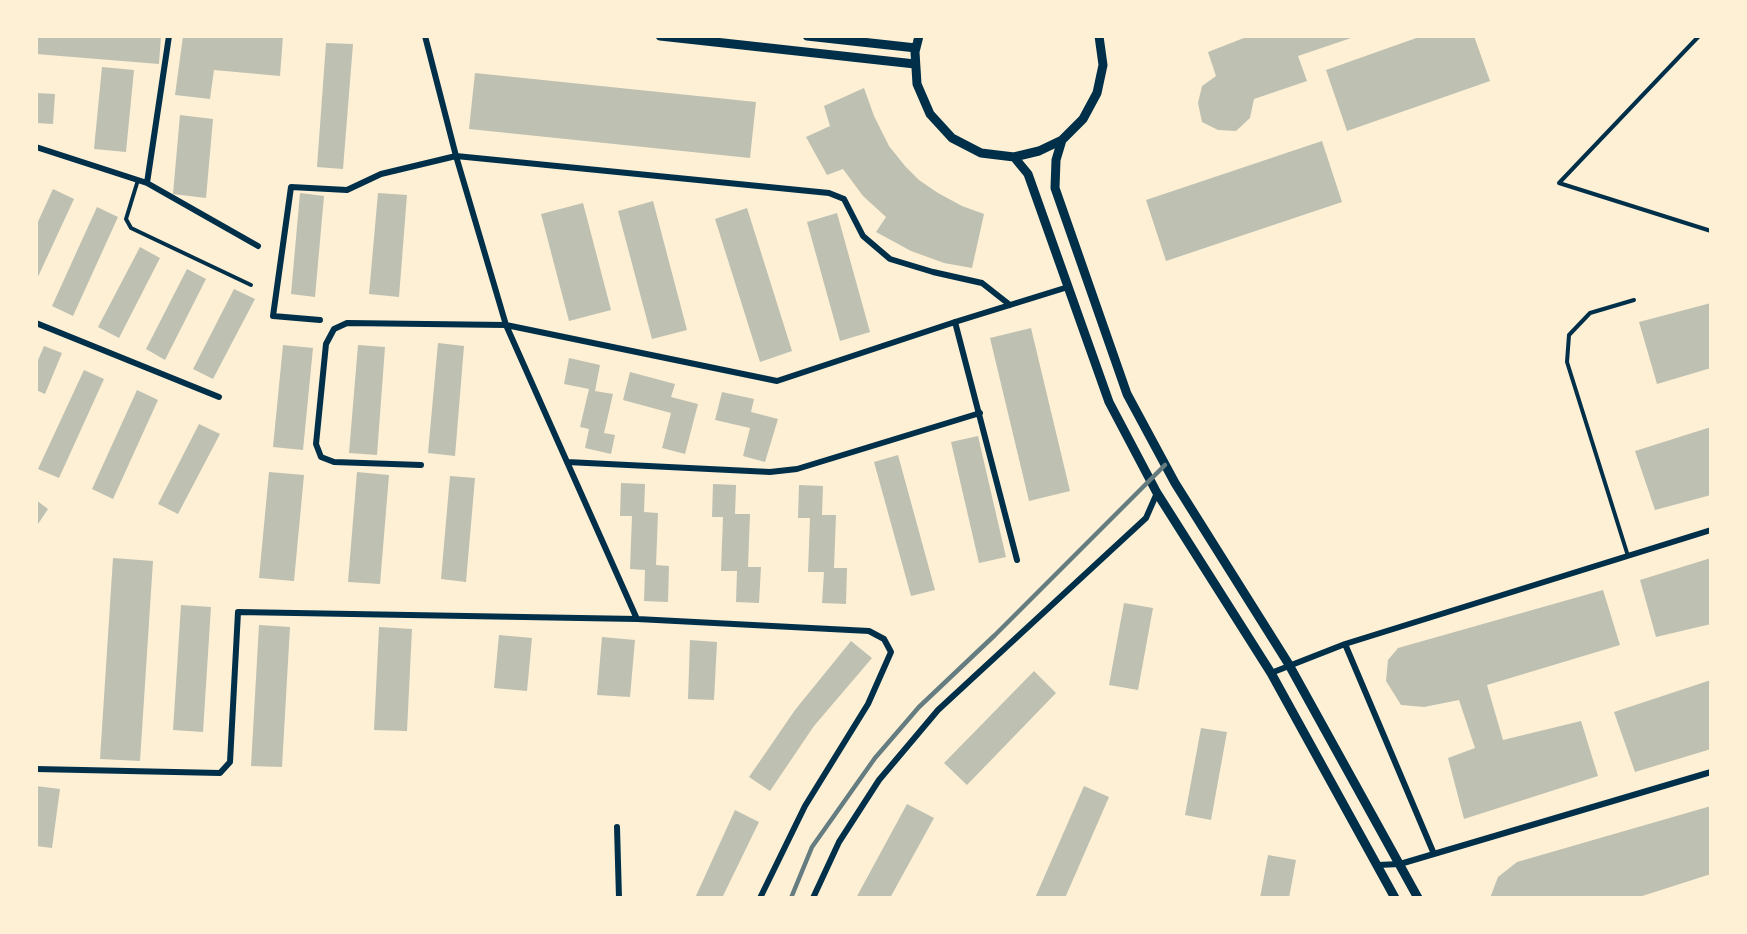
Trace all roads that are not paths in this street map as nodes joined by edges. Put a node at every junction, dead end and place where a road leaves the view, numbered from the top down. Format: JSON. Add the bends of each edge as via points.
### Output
{"nodes":[{"id":1,"x":169,"y":36,"type":"edge"},
{"id":2,"x":425,"y":36,"type":"edge"},
{"id":3,"x":660,"y":36,"type":"edge"},
{"id":4,"x":807,"y":36,"type":"edge"},
{"id":5,"x":919,"y":36,"type":"edge"},
{"id":6,"x":1099,"y":36,"type":"edge"},
{"id":7,"x":1699,"y":36,"type":"edge"},
{"id":8,"x":916,"y":48,"type":"junction"},
{"id":9,"x":915,"y":64,"type":"junction"},
{"id":10,"x":1062,"y":140,"type":"junction"},
{"id":11,"x":36,"y":147,"type":"edge"},
{"id":12,"x":456,"y":156,"type":"junction"},
{"id":13,"x":1014,"y":157,"type":"junction"},
{"id":14,"x":138,"y":180,"type":"junction"},
{"id":15,"x":147,"y":183,"type":"junction"},
{"id":16,"x":1711,"y":231,"type":"edge"},
{"id":17,"x":258,"y":246,"type":"dead end"},
{"id":18,"x":250,"y":285,"type":"dead end"},
{"id":19,"x":1068,"y":287,"type":"junction"},
{"id":20,"x":1634,"y":300,"type":"dead end"},
{"id":21,"x":1010,"y":304,"type":"junction"},
{"id":22,"x":320,"y":320,"type":"dead end"},
{"id":23,"x":955,"y":322,"type":"junction"},
{"id":24,"x":36,"y":323,"type":"edge"},
{"id":25,"x":506,"y":325,"type":"junction"},
{"id":26,"x":219,"y":397,"type":"dead end"},
{"id":27,"x":980,"y":413,"type":"junction"},
{"id":28,"x":567,"y":462,"type":"junction"},
{"id":29,"x":421,"y":465,"type":"dead end"},
{"id":30,"x":1157,"y":493,"type":"junction"},
{"id":31,"x":1711,"y":530,"type":"edge"},
{"id":32,"x":1629,"y":556,"type":"junction"},
{"id":33,"x":1017,"y":560,"type":"dead end"},
{"id":34,"x":637,"y":619,"type":"junction"},
{"id":35,"x":1345,"y":644,"type":"junction"},
{"id":36,"x":1290,"y":665,"type":"junction"},
{"id":37,"x":1271,"y":673,"type":"junction"},
{"id":38,"x":36,"y":769,"type":"edge"},
{"id":39,"x":1711,"y":772,"type":"edge"},
{"id":40,"x":617,"y":827,"type":"dead end"},
{"id":41,"x":1434,"y":854,"type":"junction"},
{"id":42,"x":1400,"y":864,"type":"junction"},
{"id":43,"x":1378,"y":865,"type":"junction"},
{"id":44,"x":619,"y":898,"type":"edge"},
{"id":45,"x":760,"y":898,"type":"edge"},
{"id":46,"x":813,"y":898,"type":"edge"},
{"id":47,"x":1395,"y":898,"type":"edge"},
{"id":48,"x":1418,"y":898,"type":"edge"}],
"edges":[{"from":1,"to":15,"type":"street"},
{"from":2,"to":12,"type":"street"},
{"from":3,"to":9,"type":"main road"},
{"from":4,"to":8,"type":"main road"},
{"from":5,"to":8,"type":"main road"},
{"from":6,"to":10,"type":"main road","via":[[1102,65],[1097,93],[1083,119]]},
{"from":7,"to":16,"type":"lane","via":[[1559,183]]},
{"from":8,"to":9,"type":"main road"},
{"from":9,"to":13,"type":"main road","via":[[917,84],[930,114],[952,138],[981,153]]},
{"from":10,"to":13,"type":"main road"},
{"from":10,"to":36,"type":"main road","via":[[1056,160],[1055,188],[1127,394],[1175,483]]},
{"from":11,"to":14,"type":"street"},
{"from":12,"to":21,"type":"street","via":[[829,193],[844,199],[863,236],[890,259],[982,283]]},
{"from":12,"to":22,"type":"street","via":[[381,174],[348,190],[291,187],[273,316]]},
{"from":12,"to":25,"type":"street"},
{"from":13,"to":19,"type":"main road","via":[[1028,174]]},
{"from":14,"to":15,"type":"street"},
{"from":14,"to":18,"type":"lane","via":[[126,219],[131,228]]},
{"from":15,"to":17,"type":"street"},
{"from":19,"to":21,"type":"street"},
{"from":19,"to":30,"type":"main road","via":[[1109,402]]},
{"from":20,"to":32,"type":"lane","via":[[1590,313],[1569,335],[1568,362]]},
{"from":21,"to":23,"type":"street"},
{"from":23,"to":25,"type":"street","via":[[777,381]]},
{"from":23,"to":27,"type":"street"},
{"from":24,"to":26,"type":"street"},
{"from":25,"to":28,"type":"street"},
{"from":25,"to":29,"type":"street","via":[[347,323],[334,329],[326,344],[318,422],[316,444],[321,457],[334,462]]},
{"from":27,"to":28,"type":"street","via":[[797,469],[770,472]]},
{"from":27,"to":33,"type":"street"},
{"from":28,"to":34,"type":"street"},
{"from":30,"to":37,"type":"main road"},
{"from":30,"to":46,"type":"street","via":[[1146,518],[938,710],[879,780],[839,842]]},
{"from":31,"to":32,"type":"street"},
{"from":32,"to":35,"type":"street"},
{"from":34,"to":38,"type":"street","via":[[238,612],[230,762],[220,773]]},
{"from":34,"to":45,"type":"street","via":[[868,631],[884,639],[891,652],[868,704],[805,806]]},
{"from":35,"to":36,"type":"street"},
{"from":35,"to":41,"type":"street"},
{"from":36,"to":37,"type":"street"},
{"from":36,"to":42,"type":"main road"},
{"from":37,"to":43,"type":"main road"},
{"from":39,"to":41,"type":"street"},
{"from":40,"to":44,"type":"street"},
{"from":41,"to":42,"type":"street"},
{"from":42,"to":43,"type":"street"},
{"from":42,"to":48,"type":"main road"},
{"from":43,"to":47,"type":"main road"}]}
